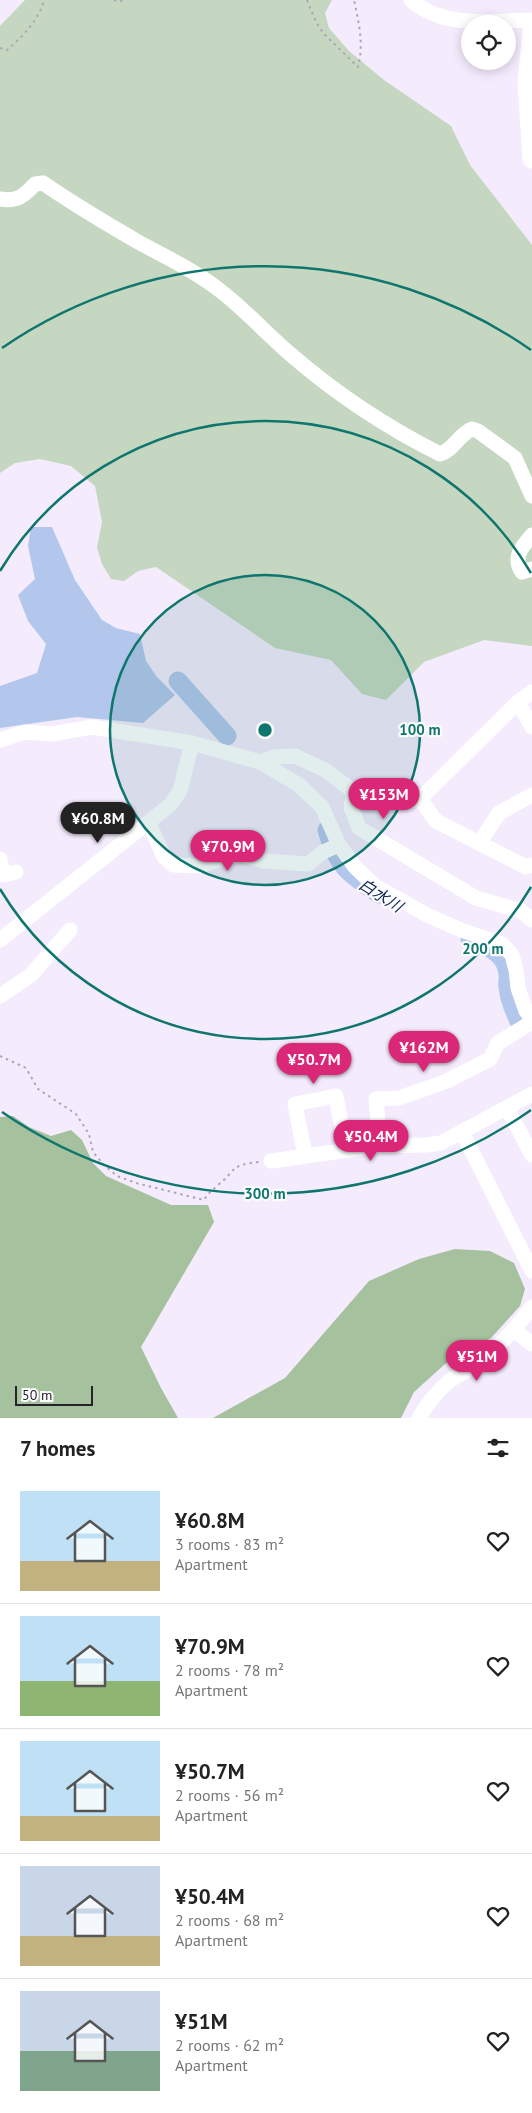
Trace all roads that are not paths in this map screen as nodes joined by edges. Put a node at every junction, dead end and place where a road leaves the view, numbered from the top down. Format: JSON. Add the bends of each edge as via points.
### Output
{"nodes":[{"id":1,"x":410,"y":0,"type":"edge"},
{"id":2,"x":532,"y":20,"type":"edge"},
{"id":3,"x":532,"y":30,"type":"edge"},
{"id":4,"x":532,"y":159,"type":"edge"},
{"id":5,"x":0,"y":199,"type":"edge"},
{"id":6,"x":532,"y":496,"type":"edge"},
{"id":7,"x":532,"y":535,"type":"edge"},
{"id":8,"x":532,"y":569,"type":"edge"},
{"id":9,"x":532,"y":692,"type":"edge"},
{"id":10,"x":518,"y":702,"type":"junction"},
{"id":11,"x":532,"y":727,"type":"edge"},
{"id":12,"x":0,"y":740,"type":"edge"},
{"id":13,"x":192,"y":743,"type":"junction"},
{"id":14,"x":260,"y":762,"type":"junction"},
{"id":15,"x":354,"y":792,"type":"junction"},
{"id":16,"x":532,"y":794,"type":"edge"},
{"id":17,"x":420,"y":799,"type":"junction"},
{"id":18,"x":149,"y":823,"type":"junction"},
{"id":19,"x":479,"y":843,"type":"junction"},
{"id":20,"x":339,"y":845,"type":"junction"},
{"id":21,"x":0,"y":860,"type":"edge"},
{"id":22,"x":532,"y":865,"type":"edge"},
{"id":23,"x":16,"y":872,"type":"dead end"},
{"id":24,"x":532,"y":920,"type":"edge"},
{"id":25,"x":70,"y":930,"type":"dead end"},
{"id":26,"x":0,"y":940,"type":"edge"},
{"id":27,"x":0,"y":996,"type":"edge"},
{"id":28,"x":532,"y":1020,"type":"edge"},
{"id":29,"x":532,"y":1094,"type":"edge"},
{"id":30,"x":507,"y":1108,"type":"junction"},
{"id":31,"x":462,"y":1132,"type":"junction"},
{"id":32,"x":380,"y":1146,"type":"junction"},
{"id":33,"x":346,"y":1150,"type":"junction"},
{"id":34,"x":532,"y":1155,"type":"edge"},
{"id":35,"x":305,"y":1156,"type":"junction"},
{"id":36,"x":271,"y":1160,"type":"road end"},
{"id":37,"x":532,"y":1270,"type":"edge"},
{"id":38,"x":532,"y":1307,"type":"edge"},
{"id":39,"x":514,"y":1330,"type":"junction"},
{"id":40,"x":532,"y":1344,"type":"edge"},
{"id":41,"x":419,"y":1418,"type":"edge"}],
"edges":[{"from":1,"to":2,"type":"street","via":[[433,14],[461,21]]},
{"from":3,"to":4,"type":"main road","via":[[527,83]]},
{"from":5,"to":6,"type":"street","via":[[16,200],[35,184],[43,183],[85,212],[221,291],[321,379],[410,439],[440,454],[447,452],[466,431],[478,431],[515,458]]},
{"from":7,"to":8,"type":"street","via":[[518,555],[517,564],[522,572]]},
{"from":9,"to":10,"type":"street"},
{"from":10,"to":11,"type":"street"},
{"from":10,"to":17,"type":"street"},
{"from":12,"to":13,"type":"street","via":[[25,732],[52,734],[92,727]]},
{"from":13,"to":14,"type":"street"},
{"from":13,"to":18,"type":"street","via":[[180,791],[170,805]]},
{"from":14,"to":15,"type":"street","via":[[274,757],[295,756],[325,770]]},
{"from":14,"to":20,"type":"street","via":[[299,785],[322,807]]},
{"from":15,"to":17,"type":"street","via":[[384,805]]},
{"from":15,"to":24,"type":"street","via":[[351,807],[359,828],[476,898],[521,911]]},
{"from":16,"to":19,"type":"street","via":[[499,813]]},
{"from":17,"to":19,"type":"street","via":[[436,821]]},
{"from":18,"to":20,"type":"street","via":[[164,857],[173,865],[199,866],[242,855],[264,861],[308,864]]},
{"from":18,"to":26,"type":"street"},
{"from":19,"to":22,"type":"street","via":[[526,867]]},
{"from":20,"to":28,"type":"street","via":[[375,886],[427,915],[502,944],[512,955],[518,988]]},
{"from":21,"to":23,"type":"street","via":[[3,875]]},
{"from":25,"to":27,"type":"street","via":[[31,975]]},
{"from":28,"to":32,"type":"street","via":[[498,1043],[490,1059],[447,1081],[399,1098],[376,1099]]},
{"from":29,"to":30,"type":"street"},
{"from":30,"to":31,"type":"street"},
{"from":30,"to":34,"type":"street"},
{"from":31,"to":32,"type":"street","via":[[426,1145]]},
{"from":31,"to":37,"type":"street"},
{"from":32,"to":33,"type":"street"},
{"from":33,"to":35,"type":"street"},
{"from":33,"to":35,"type":"street","via":[[336,1096],[295,1104]]},
{"from":35,"to":36,"type":"street"},
{"from":38,"to":39,"type":"street"},
{"from":39,"to":40,"type":"street"},
{"from":39,"to":41,"type":"street","via":[[478,1363],[448,1382]]}]}
